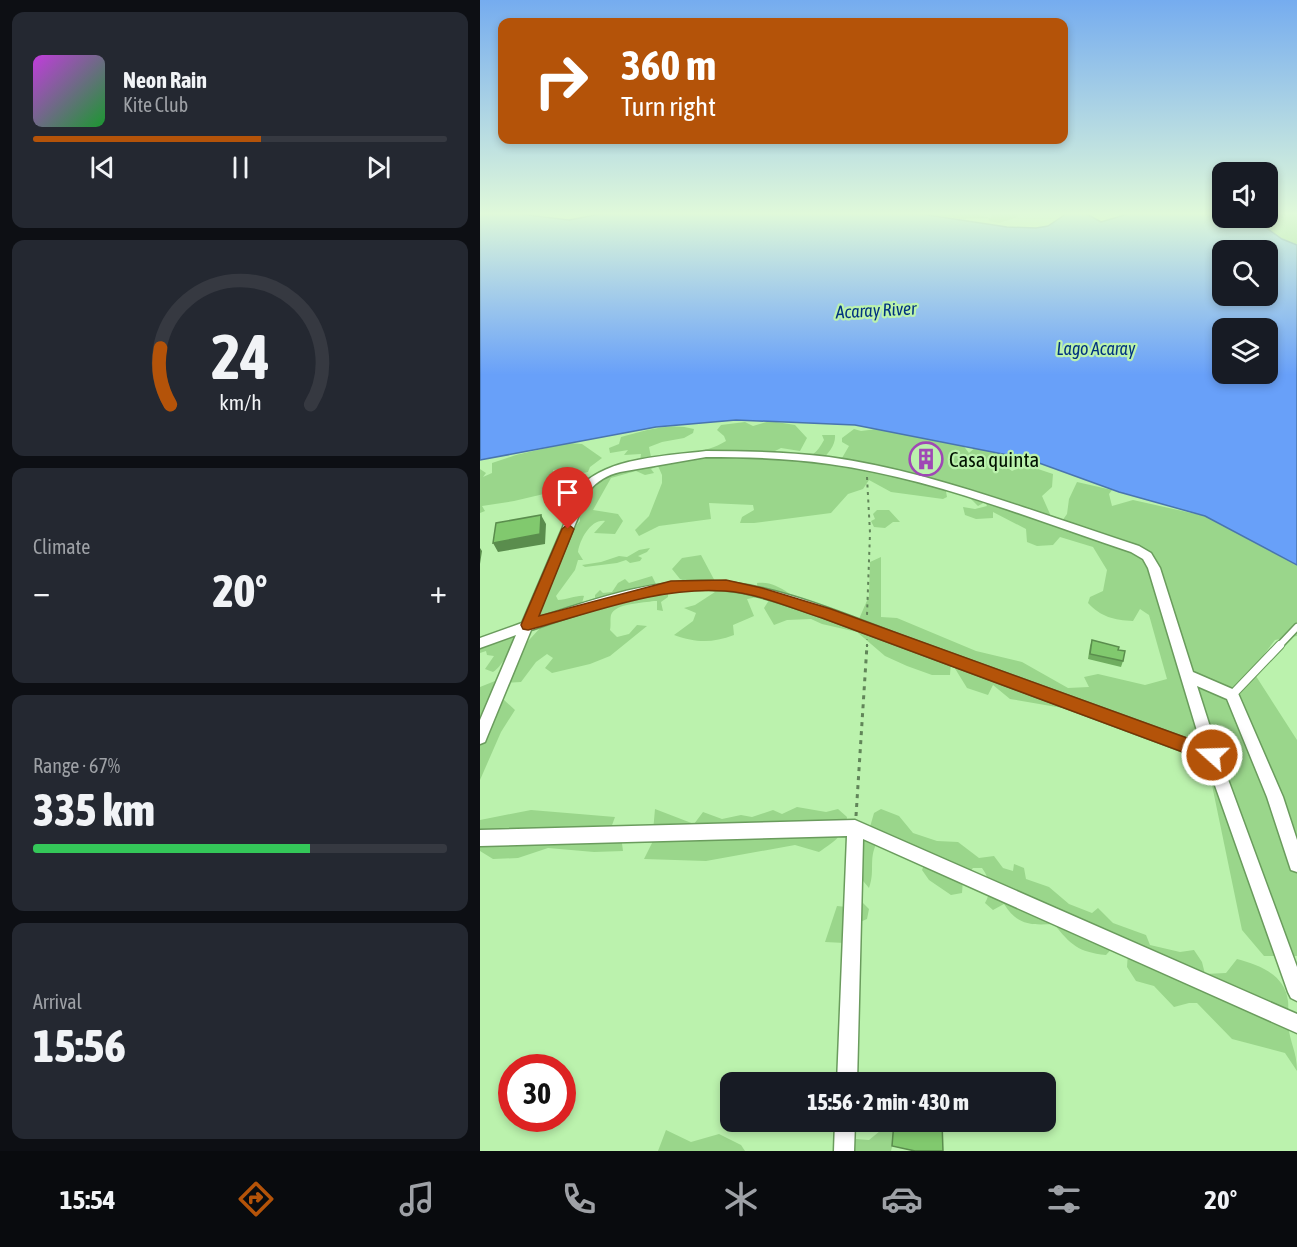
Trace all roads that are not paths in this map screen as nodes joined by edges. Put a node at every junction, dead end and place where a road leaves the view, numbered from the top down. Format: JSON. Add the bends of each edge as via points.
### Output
{"nodes":[{"id":1,"x":528,"y":625,"type":"junction"},
{"id":2,"x":1297,"y":627,"type":"edge"},
{"id":3,"x":480,"y":643,"type":"edge"},
{"id":4,"x":1188,"y":676,"type":"junction"},
{"id":5,"x":1232,"y":695,"type":"junction"},
{"id":6,"x":480,"y":737,"type":"edge"},
{"id":7,"x":1212,"y":755,"type":"junction"},
{"id":8,"x":855,"y":828,"type":"junction"},
{"id":9,"x":480,"y":838,"type":"edge"},
{"id":10,"x":1297,"y":864,"type":"edge"},
{"id":11,"x":1297,"y":992,"type":"edge"},
{"id":12,"x":1297,"y":1024,"type":"edge"},
{"id":13,"x":847,"y":1072,"type":"edge"},
{"id":14,"x":845,"y":1132,"type":"edge"},
{"id":15,"x":844,"y":1151,"type":"edge"}],
"edges":[{"from":1,"to":3,"type":"street"},
{"from":1,"to":4,"type":"street","via":[[592,479],[660,460],[749,452],[802,456],[953,491],[1135,549],[1147,556],[1154,568]]},
{"from":1,"to":6,"type":"street"},
{"from":1,"to":7,"type":"street","via":[[671,586],[726,586],[762,593],[867,628]]},
{"from":2,"to":5,"type":"lane"},
{"from":4,"to":5,"type":"street"},
{"from":4,"to":7,"type":"street"},
{"from":5,"to":10,"type":"street","via":[[1275,797]]},
{"from":7,"to":11,"type":"street"},
{"from":8,"to":9,"type":"street"},
{"from":8,"to":12,"type":"street"},
{"from":8,"to":13,"type":"street"},
{"from":14,"to":15,"type":"street"}]}
